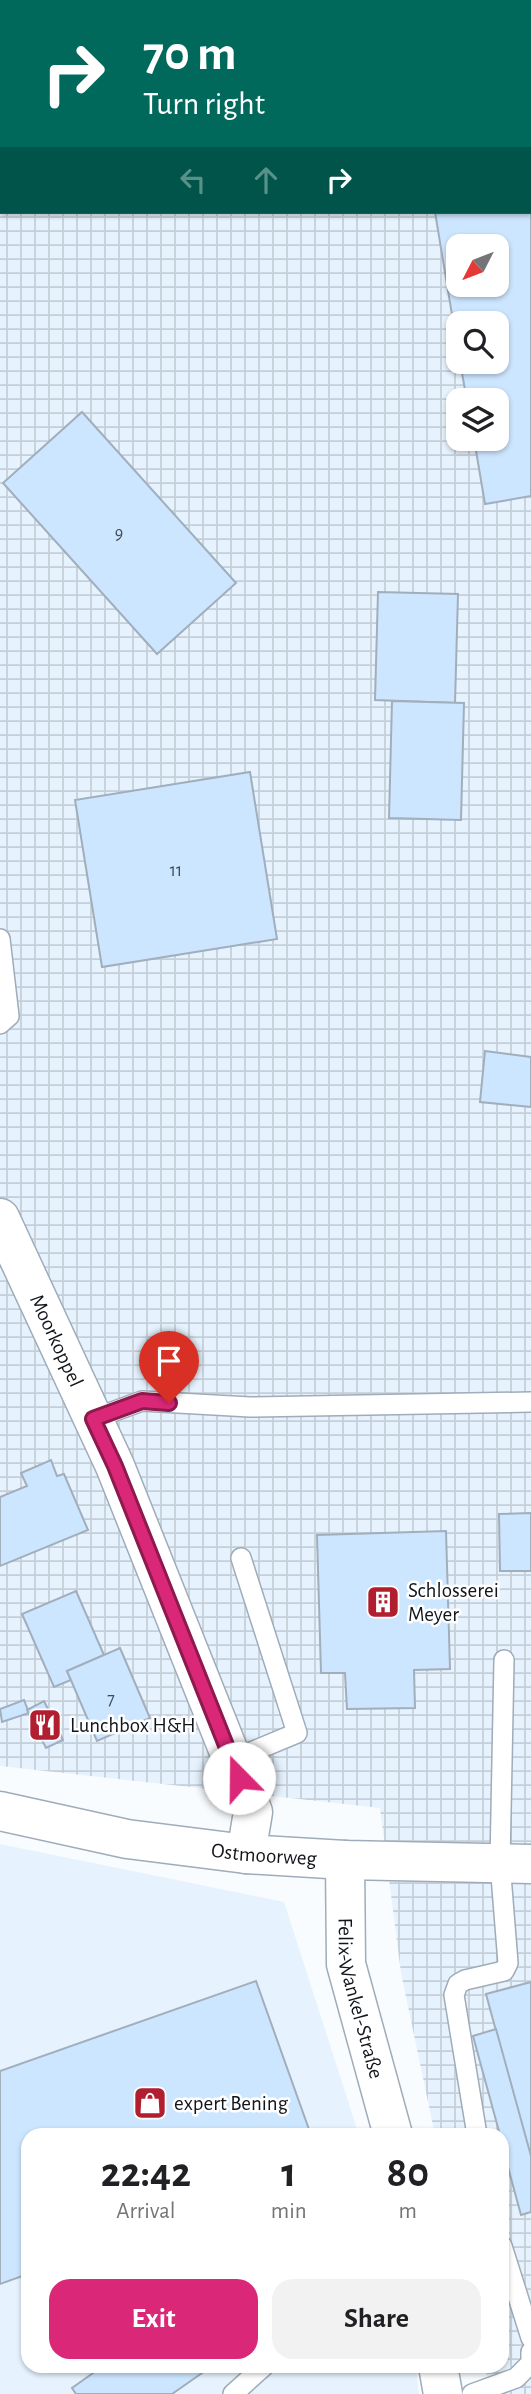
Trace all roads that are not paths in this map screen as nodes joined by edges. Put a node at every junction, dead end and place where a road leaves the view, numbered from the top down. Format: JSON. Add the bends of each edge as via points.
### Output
{"nodes":[{"id":1,"x":0,"y":939,"type":"edge"},
{"id":2,"x":0,"y":1024,"type":"edge"},
{"id":3,"x":0,"y":1218,"type":"edge"},
{"id":4,"x":531,"y":1402,"type":"edge"},
{"id":5,"x":93,"y":1419,"type":"junction"},
{"id":6,"x":242,"y":1558,"type":"dead end"},
{"id":7,"x":504,"y":1660,"type":"dead end"},
{"id":8,"x":232,"y":1760,"type":"junction"},
{"id":9,"x":0,"y":1811,"type":"edge"},
{"id":10,"x":246,"y":1854,"type":"junction"},
{"id":11,"x":345,"y":1860,"type":"junction"},
{"id":12,"x":515,"y":1864,"type":"edge"},
{"id":13,"x":391,"y":2128,"type":"edge"},
{"id":14,"x":476,"y":2128,"type":"edge"},
{"id":15,"x":509,"y":2268,"type":"edge"},
{"id":16,"x":531,"y":2339,"type":"edge"},
{"id":17,"x":531,"y":2352,"type":"edge"},
{"id":18,"x":256,"y":2373,"type":"edge"},
{"id":19,"x":439,"y":2373,"type":"edge"},
{"id":20,"x":233,"y":2394,"type":"edge"},
{"id":21,"x":443,"y":2394,"type":"edge"},
{"id":22,"x":472,"y":2394,"type":"edge"}],
"edges":[{"from":1,"to":2,"type":"lane","via":[[9,1016]]},
{"from":3,"to":5,"type":"street","name":"Moorkoppel"},
{"from":4,"to":5,"type":"lane","via":[[250,1407],[142,1401]]},
{"from":5,"to":8,"type":"street","name":"Moorkoppel"},
{"from":6,"to":8,"type":"lane","via":[[297,1733]]},
{"from":7,"to":12,"type":"lane"},
{"from":8,"to":10,"type":"street","name":"Moorkoppel","via":[[253,1812]]},
{"from":9,"to":10,"type":"street","name":"Ostmoorweg","via":[[127,1839]]},
{"from":10,"to":11,"type":"street","name":"Ostmoorweg"},
{"from":11,"to":12,"type":"street","name":"Ostmoorweg"},
{"from":11,"to":13,"type":"street","name":"Felix-Wankel-Straße","via":[[346,1964]]},
{"from":12,"to":14,"type":"lane","via":[[507,1968],[465,1980],[454,1995]]},
{"from":15,"to":16,"type":"lane"},
{"from":17,"to":22,"type":"lane","via":[[531,2363],[516,2378]]},
{"from":18,"to":20,"type":"lane"},
{"from":19,"to":21,"type":"street"}]}
